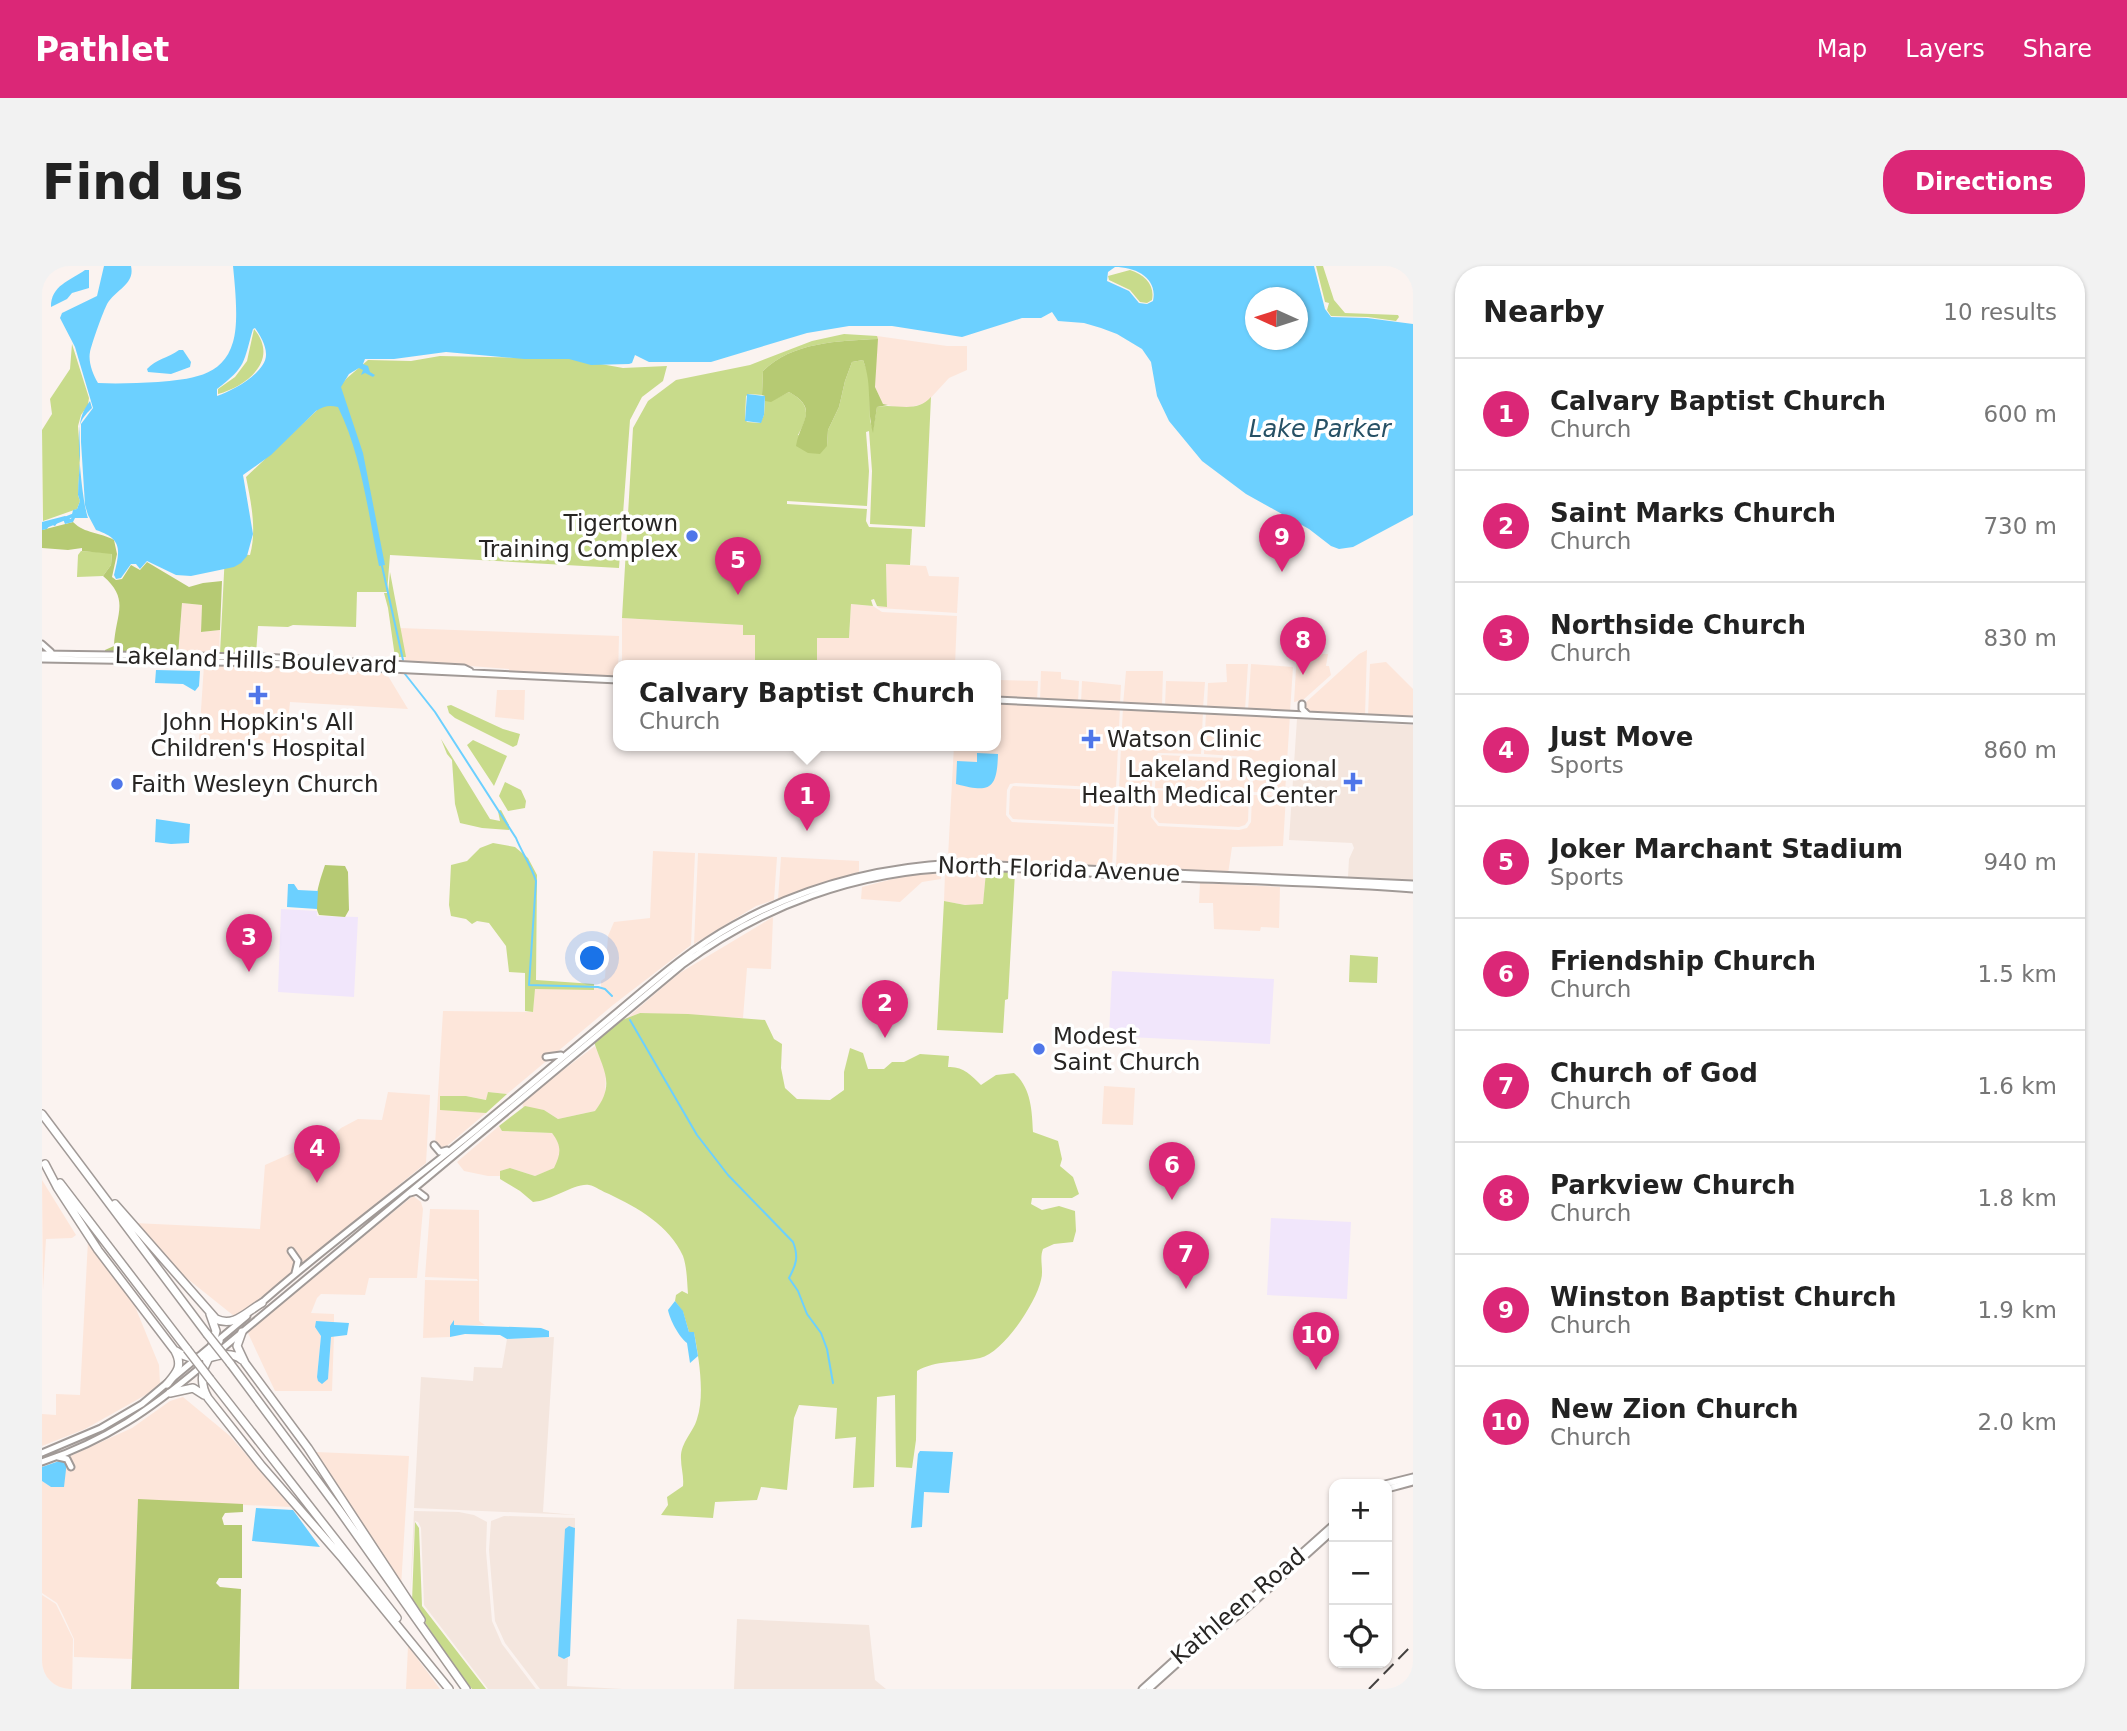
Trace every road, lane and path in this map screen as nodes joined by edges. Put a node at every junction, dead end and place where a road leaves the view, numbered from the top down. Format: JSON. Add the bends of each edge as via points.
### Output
{"nodes":[{"id":1,"x":42,"y":644,"type":"edge"},
{"id":2,"x":42,"y":654,"type":"edge"},
{"id":3,"x":53,"y":654,"type":"junction"},
{"id":4,"x":187,"y":656,"type":"junction"},
{"id":5,"x":42,"y":659,"type":"edge"},
{"id":6,"x":139,"y":661,"type":"junction"},
{"id":7,"x":470,"y":671,"type":"junction"},
{"id":8,"x":613,"y":680,"type":"edge"},
{"id":9,"x":1001,"y":700,"type":"edge"},
{"id":10,"x":1302,"y":704,"type":"dead end"},
{"id":11,"x":1307,"y":715,"type":"junction"},
{"id":12,"x":1413,"y":720,"type":"edge"},
{"id":13,"x":1059,"y":867,"type":"junction"},
{"id":14,"x":1029,"y":870,"type":"junction"},
{"id":15,"x":1114,"y":872,"type":"junction"},
{"id":16,"x":1413,"y":887,"type":"edge"},
{"id":17,"x":709,"y":940,"type":"junction"},
{"id":18,"x":677,"y":969,"type":"junction"},
{"id":19,"x":635,"y":1000,"type":"junction"},
{"id":20,"x":579,"y":1044,"type":"junction"},
{"id":21,"x":546,"y":1057,"type":"dead end"},
{"id":22,"x":556,"y":1067,"type":"junction"},
{"id":23,"x":42,"y":1114,"type":"edge"},
{"id":24,"x":475,"y":1131,"type":"junction"},
{"id":25,"x":434,"y":1145,"type":"dead end"},
{"id":26,"x":44,"y":1162,"type":"edge"},
{"id":27,"x":80,"y":1164,"type":"junction"},
{"id":28,"x":407,"y":1194,"type":"junction"},
{"id":29,"x":425,"y":1197,"type":"dead end"},
{"id":30,"x":291,"y":1251,"type":"dead end"},
{"id":31,"x":294,"y":1276,"type":"junction"},
{"id":32,"x":262,"y":1303,"type":"junction"},
{"id":33,"x":210,"y":1314,"type":"junction"},
{"id":34,"x":242,"y":1332,"type":"junction"},
{"id":35,"x":219,"y":1341,"type":"joint"},
{"id":36,"x":221,"y":1350,"type":"joint"},
{"id":37,"x":175,"y":1351,"type":"junction"},
{"id":38,"x":205,"y":1358,"type":"junction"},
{"id":39,"x":245,"y":1363,"type":"junction"},
{"id":40,"x":167,"y":1384,"type":"junction"},
{"id":41,"x":170,"y":1393,"type":"junction"},
{"id":42,"x":208,"y":1398,"type":"junction"},
{"id":43,"x":42,"y":1452,"type":"edge"},
{"id":44,"x":58,"y":1457,"type":"junction"},
{"id":45,"x":42,"y":1462,"type":"edge"},
{"id":46,"x":71,"y":1466,"type":"dead end"},
{"id":47,"x":1413,"y":1479,"type":"edge"},
{"id":48,"x":1392,"y":1485,"type":"edge"},
{"id":49,"x":1329,"y":1528,"type":"edge"},
{"id":50,"x":1329,"y":1534,"type":"edge"},
{"id":51,"x":1312,"y":1543,"type":"junction"},
{"id":52,"x":1295,"y":1565,"type":"junction"},
{"id":53,"x":1237,"y":1616,"type":"junction"},
{"id":54,"x":1247,"y":1617,"type":"dead end"},
{"id":55,"x":430,"y":1640,"type":"junction"},
{"id":56,"x":450,"y":1689,"type":"edge"},
{"id":57,"x":467,"y":1689,"type":"edge"},
{"id":58,"x":1142,"y":1689,"type":"edge"},
{"id":59,"x":1149,"y":1689,"type":"edge"}],
"edges":[{"from":1,"to":3,"type":"main road"},
{"from":2,"to":3,"type":"main road","name":"Lakeland Hills Boulevard"},
{"from":3,"to":4,"type":"main road","name":"Lakeland Hills Boulevard"},
{"from":4,"to":6,"type":"main road"},
{"from":4,"to":7,"type":"main road","name":"Lakeland Hills Boulevard"},
{"from":5,"to":6,"type":"main road","name":"Lakeland Hills Boulevard"},
{"from":6,"to":7,"type":"main road","name":"Lakeland Hills Boulevard"},
{"from":7,"to":8,"type":"main road","name":"Lakeland Hills Boulevard"},
{"from":9,"to":11,"type":"main road"},
{"from":10,"to":11,"type":"main road"},
{"from":11,"to":12,"type":"main road"},
{"from":13,"to":14,"type":"main road"},
{"from":13,"to":15,"type":"main road","name":"North Florida Avenue"},
{"from":13,"to":17,"type":"main road","name":"North Florida Avenue","via":[[956,863],[875,873],[790,898]]},
{"from":14,"to":15,"type":"main road","name":"North Florida Avenue"},
{"from":14,"to":18,"type":"main road","name":"North Florida Avenue","via":[[922,870],[847,884],[753,920]]},
{"from":15,"to":16,"type":"main road","name":"North Florida Avenue"},
{"from":15,"to":16,"type":"main road","name":"North Florida Avenue"},
{"from":17,"to":18,"type":"main road"},
{"from":17,"to":19,"type":"main road","name":"North Florida Avenue"},
{"from":18,"to":19,"type":"main road","name":"North Florida Avenue"},
{"from":19,"to":20,"type":"main road","name":"North Florida Avenue"},
{"from":19,"to":22,"type":"main road","name":"North Florida Avenue"},
{"from":20,"to":21,"type":"main road","via":[[559,1057]]},
{"from":20,"to":22,"type":"main road","name":"North Florida Avenue"},
{"from":22,"to":24,"type":"main road"},
{"from":22,"to":28,"type":"main road"},
{"from":23,"to":27,"type":"highway"},
{"from":24,"to":25,"type":"main road","via":[[443,1152]]},
{"from":24,"to":31,"type":"main road"},
{"from":26,"to":37,"type":"highway","via":[[98,1250]]},
{"from":26,"to":56,"type":"highway","bridge":true},
{"from":27,"to":33,"type":"highway"},
{"from":27,"to":55,"type":"highway","bridge":true,"via":[[337,1507]]},
{"from":28,"to":29,"type":"main road","via":[[417,1191]]},
{"from":28,"to":34,"type":"main road"},
{"from":30,"to":31,"type":"main road","via":[[298,1261]]},
{"from":31,"to":32,"type":"main road"},
{"from":32,"to":33,"type":"highway","via":[[233,1322]]},
{"from":32,"to":35,"type":"main road"},
{"from":33,"to":38,"type":"highway","via":[[216,1331]]},
{"from":34,"to":36,"type":"main road"},
{"from":34,"to":39,"type":"highway","via":[[237,1346]]},
{"from":35,"to":38,"type":"highway"},
{"from":36,"to":38,"type":"highway"},
{"from":37,"to":38,"type":"highway"},
{"from":37,"to":40,"type":"highway","via":[[179,1367]]},
{"from":38,"to":39,"type":"highway","via":[[230,1355]]},
{"from":38,"to":40,"type":"main road"},
{"from":38,"to":41,"type":"main road"},
{"from":38,"to":42,"type":"highway","via":[[201,1382]]},
{"from":39,"to":55,"type":"highway","via":[[308,1448]]},
{"from":40,"to":43,"type":"main road","via":[[112,1422]]},
{"from":41,"to":42,"type":"highway","via":[[193,1388]]},
{"from":41,"to":44,"type":"main road","via":[[128,1423]]},
{"from":42,"to":56,"type":"highway"},
{"from":44,"to":45,"type":"main road"},
{"from":44,"to":46,"type":"main road"},
{"from":47,"to":48,"type":"main road"},
{"from":49,"to":51,"type":"main road","name":"Kathleen Road"},
{"from":50,"to":52,"type":"main road","name":"Kathleen Road"},
{"from":51,"to":52,"type":"main road"},
{"from":51,"to":58,"type":"main road","name":"Kathleen Road"},
{"from":52,"to":53,"type":"main road","name":"Kathleen Road"},
{"from":53,"to":54,"type":"main road"},
{"from":53,"to":59,"type":"main road","name":"Kathleen Road"},
{"from":55,"to":57,"type":"highway"}]}
